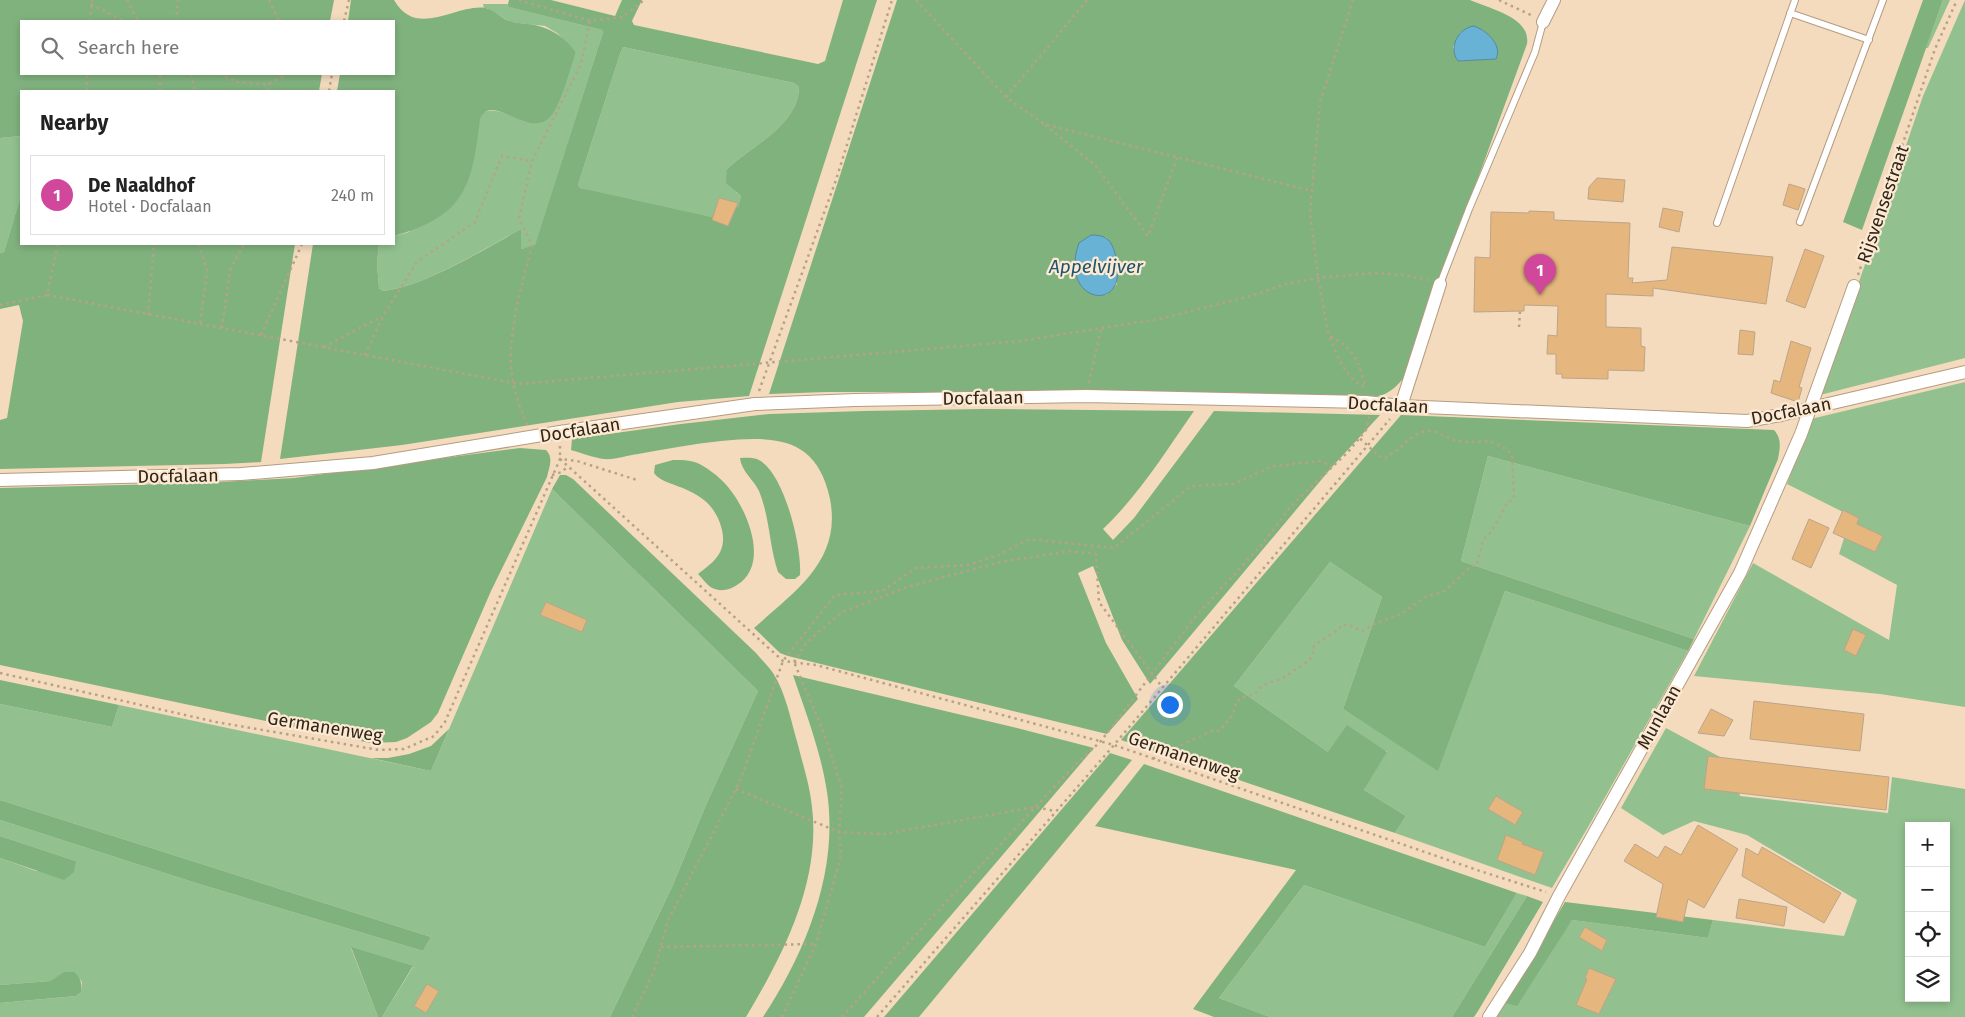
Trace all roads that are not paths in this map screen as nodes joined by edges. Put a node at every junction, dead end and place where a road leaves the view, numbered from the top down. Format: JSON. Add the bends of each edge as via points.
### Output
{"nodes":[{"id":1,"x":1554,"y":0,"type":"edge"},
{"id":2,"x":1795,"y":0,"type":"edge"},
{"id":3,"x":1884,"y":0,"type":"edge"},
{"id":4,"x":1790,"y":13,"type":"junction"},
{"id":5,"x":1543,"y":22,"type":"joint"},
{"id":6,"x":1869,"y":40,"type":"junction"},
{"id":7,"x":1800,"y":222,"type":"dead end"},
{"id":8,"x":1717,"y":223,"type":"dead end"},
{"id":9,"x":1440,"y":284,"type":"joint"},
{"id":10,"x":1854,"y":286,"type":"road end"},
{"id":11,"x":1965,"y":372,"type":"edge"},
{"id":12,"x":1401,"y":406,"type":"junction"},
{"id":13,"x":1811,"y":408,"type":"junction"},
{"id":14,"x":0,"y":480,"type":"edge"},
{"id":15,"x":1489,"y":1017,"type":"edge"}],
"edges":[{"from":1,"to":5,"type":"street"},
{"from":2,"to":4,"type":"lane"},
{"from":3,"to":6,"type":"lane"},
{"from":4,"to":6,"type":"lane"},
{"from":4,"to":8,"type":"lane"},
{"from":5,"to":9,"type":"lane","via":[[1535,52],[1468,209]]},
{"from":6,"to":7,"type":"lane"},
{"from":9,"to":12,"type":"street"},
{"from":10,"to":13,"type":"street","name":"Rijsvensestraat"},
{"from":11,"to":13,"type":"street","name":"Docfalaan"},
{"from":12,"to":13,"type":"street","name":"Docfalaan","via":[[1747,421]]},
{"from":12,"to":14,"type":"street","name":"Docfalaan","via":[[1086,396],[755,404],[373,463],[250,474]]},
{"from":13,"to":15,"type":"street","name":"Munlaan","via":[[1740,573],[1530,953]]}]}
